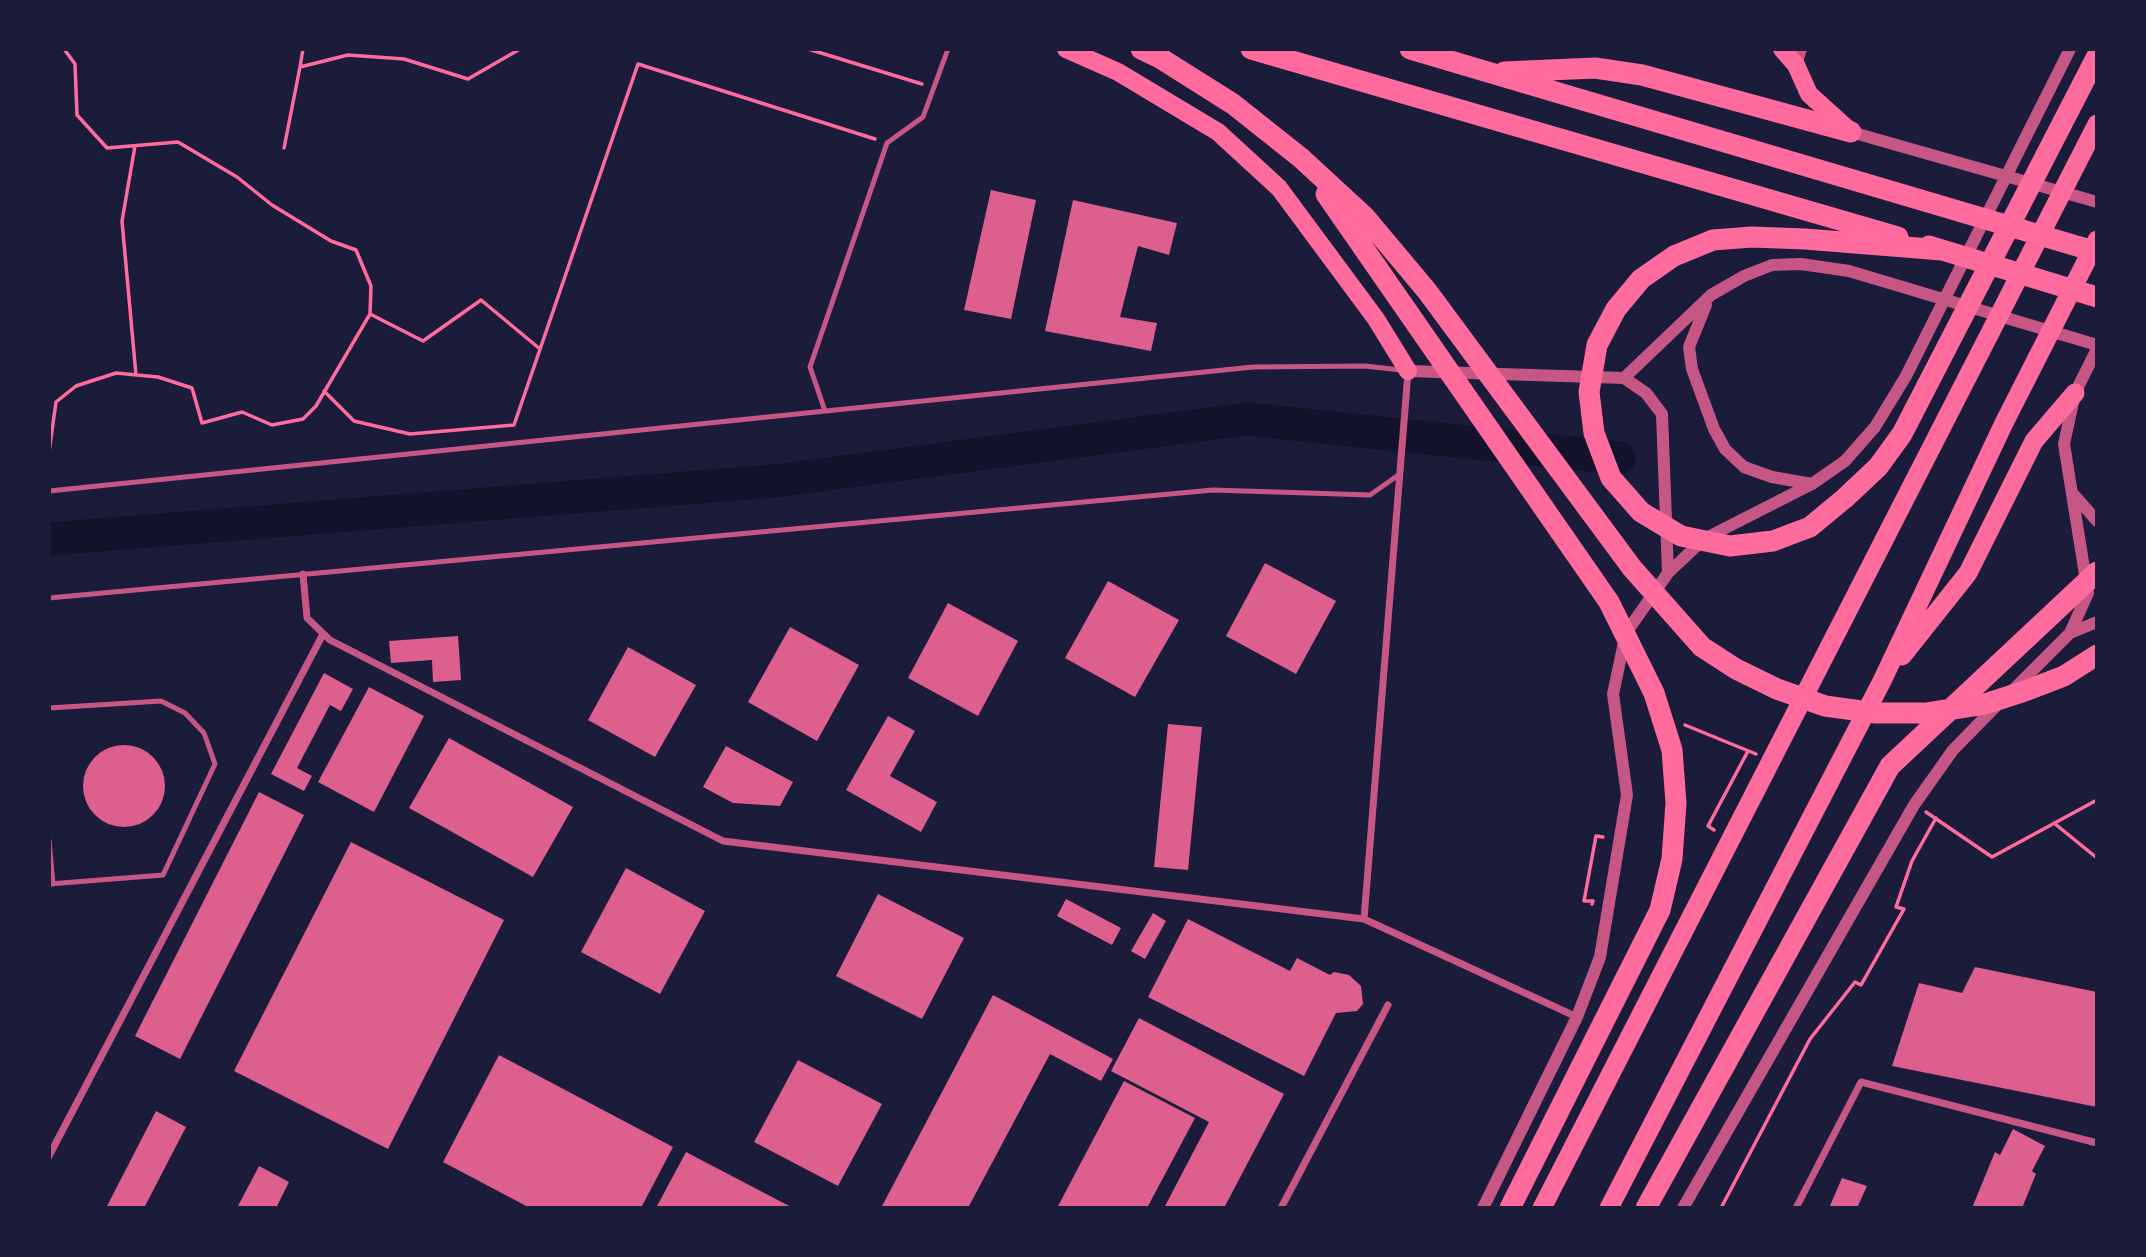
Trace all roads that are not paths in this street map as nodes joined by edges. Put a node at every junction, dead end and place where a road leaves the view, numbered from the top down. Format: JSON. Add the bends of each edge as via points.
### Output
{"nodes":[{"id":1,"x":948,"y":49,"type":"edge"},
{"id":2,"x":1066,"y":49,"type":"edge"},
{"id":3,"x":1141,"y":49,"type":"edge"},
{"id":4,"x":1251,"y":49,"type":"edge"},
{"id":5,"x":1410,"y":49,"type":"edge"},
{"id":6,"x":1782,"y":49,"type":"edge"},
{"id":7,"x":2070,"y":49,"type":"edge"},
{"id":8,"x":2097,"y":56,"type":"edge"},
{"id":9,"x":1799,"y":57,"type":"edge"},
{"id":10,"x":1488,"y":73,"type":"junction"},
{"id":11,"x":2097,"y":124,"type":"edge"},
{"id":12,"x":1851,"y":132,"type":"junction"},
{"id":13,"x":1301,"y":158,"type":"junction"},
{"id":14,"x":2097,"y":202,"type":"edge"},
{"id":15,"x":2097,"y":240,"type":"edge"},
{"id":16,"x":1942,"y":250,"type":"junction"},
{"id":17,"x":2097,"y":252,"type":"edge"},
{"id":18,"x":1711,"y":295,"type":"junction"},
{"id":19,"x":2097,"y":297,"type":"edge"},
{"id":20,"x":2097,"y":347,"type":"edge"},
{"id":21,"x":1408,"y":371,"type":"junction"},
{"id":22,"x":1624,"y":377,"type":"junction"},
{"id":23,"x":2075,"y":393,"type":"junction"},
{"id":24,"x":825,"y":411,"type":"junction"},
{"id":25,"x":1397,"y":476,"type":"junction"},
{"id":26,"x":1812,"y":484,"type":"junction"},
{"id":27,"x":49,"y":491,"type":"edge"},
{"id":28,"x":2073,"y":494,"type":"junction"},
{"id":29,"x":2097,"y":521,"type":"edge"},
{"id":30,"x":2097,"y":572,"type":"edge"},
{"id":31,"x":1668,"y":573,"type":"junction"},
{"id":32,"x":303,"y":574,"type":"junction"},
{"id":33,"x":49,"y":598,"type":"edge"},
{"id":34,"x":2097,"y":622,"type":"edge"},
{"id":35,"x":2070,"y":633,"type":"junction"},
{"id":36,"x":323,"y":634,"type":"junction"},
{"id":37,"x":2097,"y":655,"type":"edge"},
{"id":38,"x":1882,"y":681,"type":"junction"},
{"id":39,"x":49,"y":708,"type":"edge"},
{"id":40,"x":49,"y":840,"type":"edge"},
{"id":41,"x":51,"y":884,"type":"edge"},
{"id":42,"x":1364,"y":919,"type":"junction"},
{"id":43,"x":1388,"y":1005,"type":"dead end"},
{"id":44,"x":1577,"y":1017,"type":"junction"},
{"id":45,"x":2097,"y":1143,"type":"edge"},
{"id":46,"x":49,"y":1156,"type":"edge"},
{"id":47,"x":1281,"y":1208,"type":"edge"},
{"id":48,"x":1482,"y":1208,"type":"edge"},
{"id":49,"x":1510,"y":1208,"type":"edge"},
{"id":50,"x":1542,"y":1208,"type":"edge"},
{"id":51,"x":1609,"y":1208,"type":"edge"},
{"id":52,"x":1646,"y":1208,"type":"edge"},
{"id":53,"x":1683,"y":1208,"type":"edge"},
{"id":54,"x":1796,"y":1208,"type":"edge"}],
"edges":[{"from":1,"to":24,"type":"lane","via":[[923,117],[887,143],[810,367]]},
{"from":2,"to":21,"type":"main road","via":[[1118,72],[1218,132],[1279,188],[1376,319]]},
{"from":3,"to":13,"type":"highway","via":[[1233,104]]},
{"from":4,"to":16,"type":"highway"},
{"from":5,"to":10,"type":"highway"},
{"from":6,"to":9,"type":"main road"},
{"from":7,"to":26,"type":"street","via":[[1906,376],[1875,428],[1845,461]]},
{"from":8,"to":16,"type":"highway","via":[[1902,434],[1878,467],[1810,527],[1773,541],[1730,546],[1681,536],[1641,512],[1611,478],[1594,433],[1589,393],[1597,345],[1616,309],[1641,279],[1674,256],[1713,240],[1752,237]]},
{"from":9,"to":12,"type":"main road","via":[[1809,94]]},
{"from":10,"to":12,"type":"highway","via":[[1595,68],[1642,75]]},
{"from":10,"to":17,"type":"highway"},
{"from":11,"to":50,"type":"highway"},
{"from":12,"to":14,"type":"street"},
{"from":13,"to":37,"type":"highway","via":[[1365,217],[1427,291],[1632,568],[1702,647],[1736,669],[1825,706],[1927,713],[1985,705],[2064,676]]},
{"from":13,"to":49,"type":"highway","via":[[1609,602],[1637,653],[1672,750],[1676,803],[1672,859],[1660,910]]},
{"from":15,"to":38,"type":"highway"},
{"from":16,"to":19,"type":"highway"},
{"from":18,"to":20,"type":"street","via":[[1772,265],[1801,264],[1849,271]]},
{"from":18,"to":22,"type":"street"},
{"from":18,"to":26,"type":"street","via":[[1689,347],[1692,369],[1714,429],[1725,449],[1744,467]]},
{"from":20,"to":23,"type":"street"},
{"from":21,"to":22,"type":"street"},
{"from":21,"to":24,"type":"lane","via":[[1365,366],[1253,368]]},
{"from":21,"to":25,"type":"street"},
{"from":22,"to":31,"type":"street","via":[[1646,393],[1662,414]]},
{"from":23,"to":28,"type":"street","via":[[2064,444]]},
{"from":23,"to":38,"type":"highway","via":[[2034,441],[1968,573]]},
{"from":24,"to":27,"type":"lane"},
{"from":25,"to":32,"type":"lane","via":[[1370,495],[1213,490]]},
{"from":25,"to":42,"type":"street"},
{"from":26,"to":31,"type":"street","via":[[1704,539]]},
{"from":28,"to":29,"type":"street"},
{"from":28,"to":35,"type":"street","via":[[2088,593]]},
{"from":30,"to":52,"type":"highway","via":[[1890,766]]},
{"from":31,"to":44,"type":"street","via":[[1626,633],[1613,694],[1627,795],[1600,957]]},
{"from":32,"to":33,"type":"lane"},
{"from":32,"to":36,"type":"street","via":[[307,618]]},
{"from":34,"to":35,"type":"street"},
{"from":35,"to":53,"type":"street","via":[[1953,750],[1914,805]]},
{"from":36,"to":42,"type":"street","via":[[723,841]]},
{"from":36,"to":46,"type":"street"},
{"from":38,"to":51,"type":"highway"},
{"from":39,"to":41,"type":"lane","via":[[160,701],[185,713],[204,733],[215,764],[163,874]]},
{"from":40,"to":41,"type":"lane"},
{"from":42,"to":44,"type":"street"},
{"from":43,"to":47,"type":"street"},
{"from":44,"to":48,"type":"street"},
{"from":45,"to":54,"type":"street","via":[[1861,1082]]}]}
